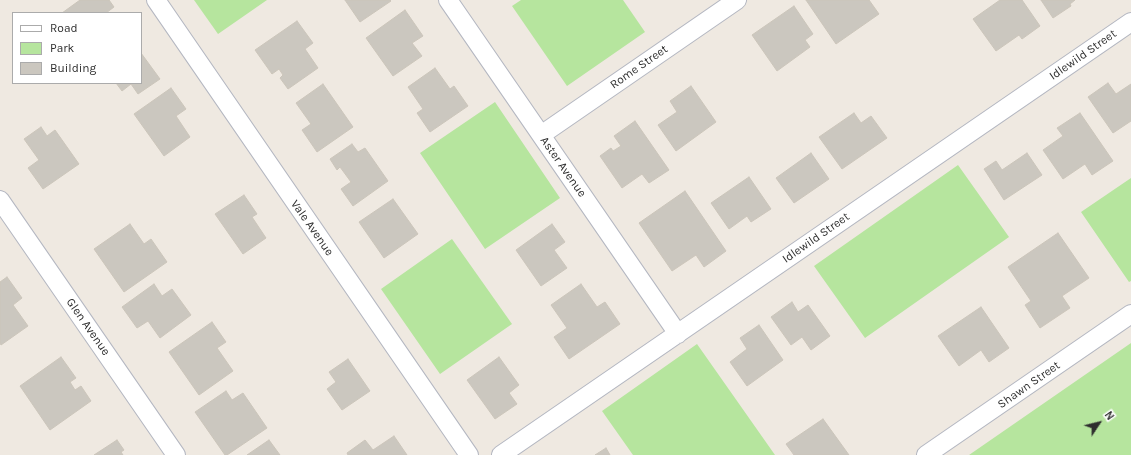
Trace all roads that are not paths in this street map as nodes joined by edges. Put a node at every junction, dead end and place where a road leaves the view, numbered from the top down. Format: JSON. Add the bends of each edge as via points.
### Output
{"nodes":[{"id":1,"x":156,"y":0,"type":"edge"},
{"id":2,"x":448,"y":0,"type":"edge"},
{"id":3,"x":737,"y":0,"type":"edge"},
{"id":4,"x":1131,"y":22,"type":"edge"},
{"id":5,"x":541,"y":135,"type":"junction"},
{"id":6,"x":0,"y":200,"type":"edge"},
{"id":7,"x":1131,"y":314,"type":"edge"},
{"id":8,"x":678,"y":334,"type":"junction"},
{"id":9,"x":176,"y":455,"type":"edge"},
{"id":10,"x":469,"y":455,"type":"edge"},
{"id":11,"x":502,"y":455,"type":"edge"},
{"id":12,"x":926,"y":455,"type":"edge"}],
"edges":[{"from":1,"to":10,"type":"street","name":"Vale Avenue"},
{"from":2,"to":5,"type":"street","name":"Aster Avenue"},
{"from":3,"to":5,"type":"street","name":"Rome Street"},
{"from":4,"to":8,"type":"street","name":"Idlewild Street"},
{"from":5,"to":8,"type":"street","name":"Aster Avenue"},
{"from":6,"to":9,"type":"street","name":"Glen Avenue"},
{"from":7,"to":12,"type":"street","name":"Shawn Street"},
{"from":8,"to":11,"type":"street","name":"Idlewild Street"}]}
